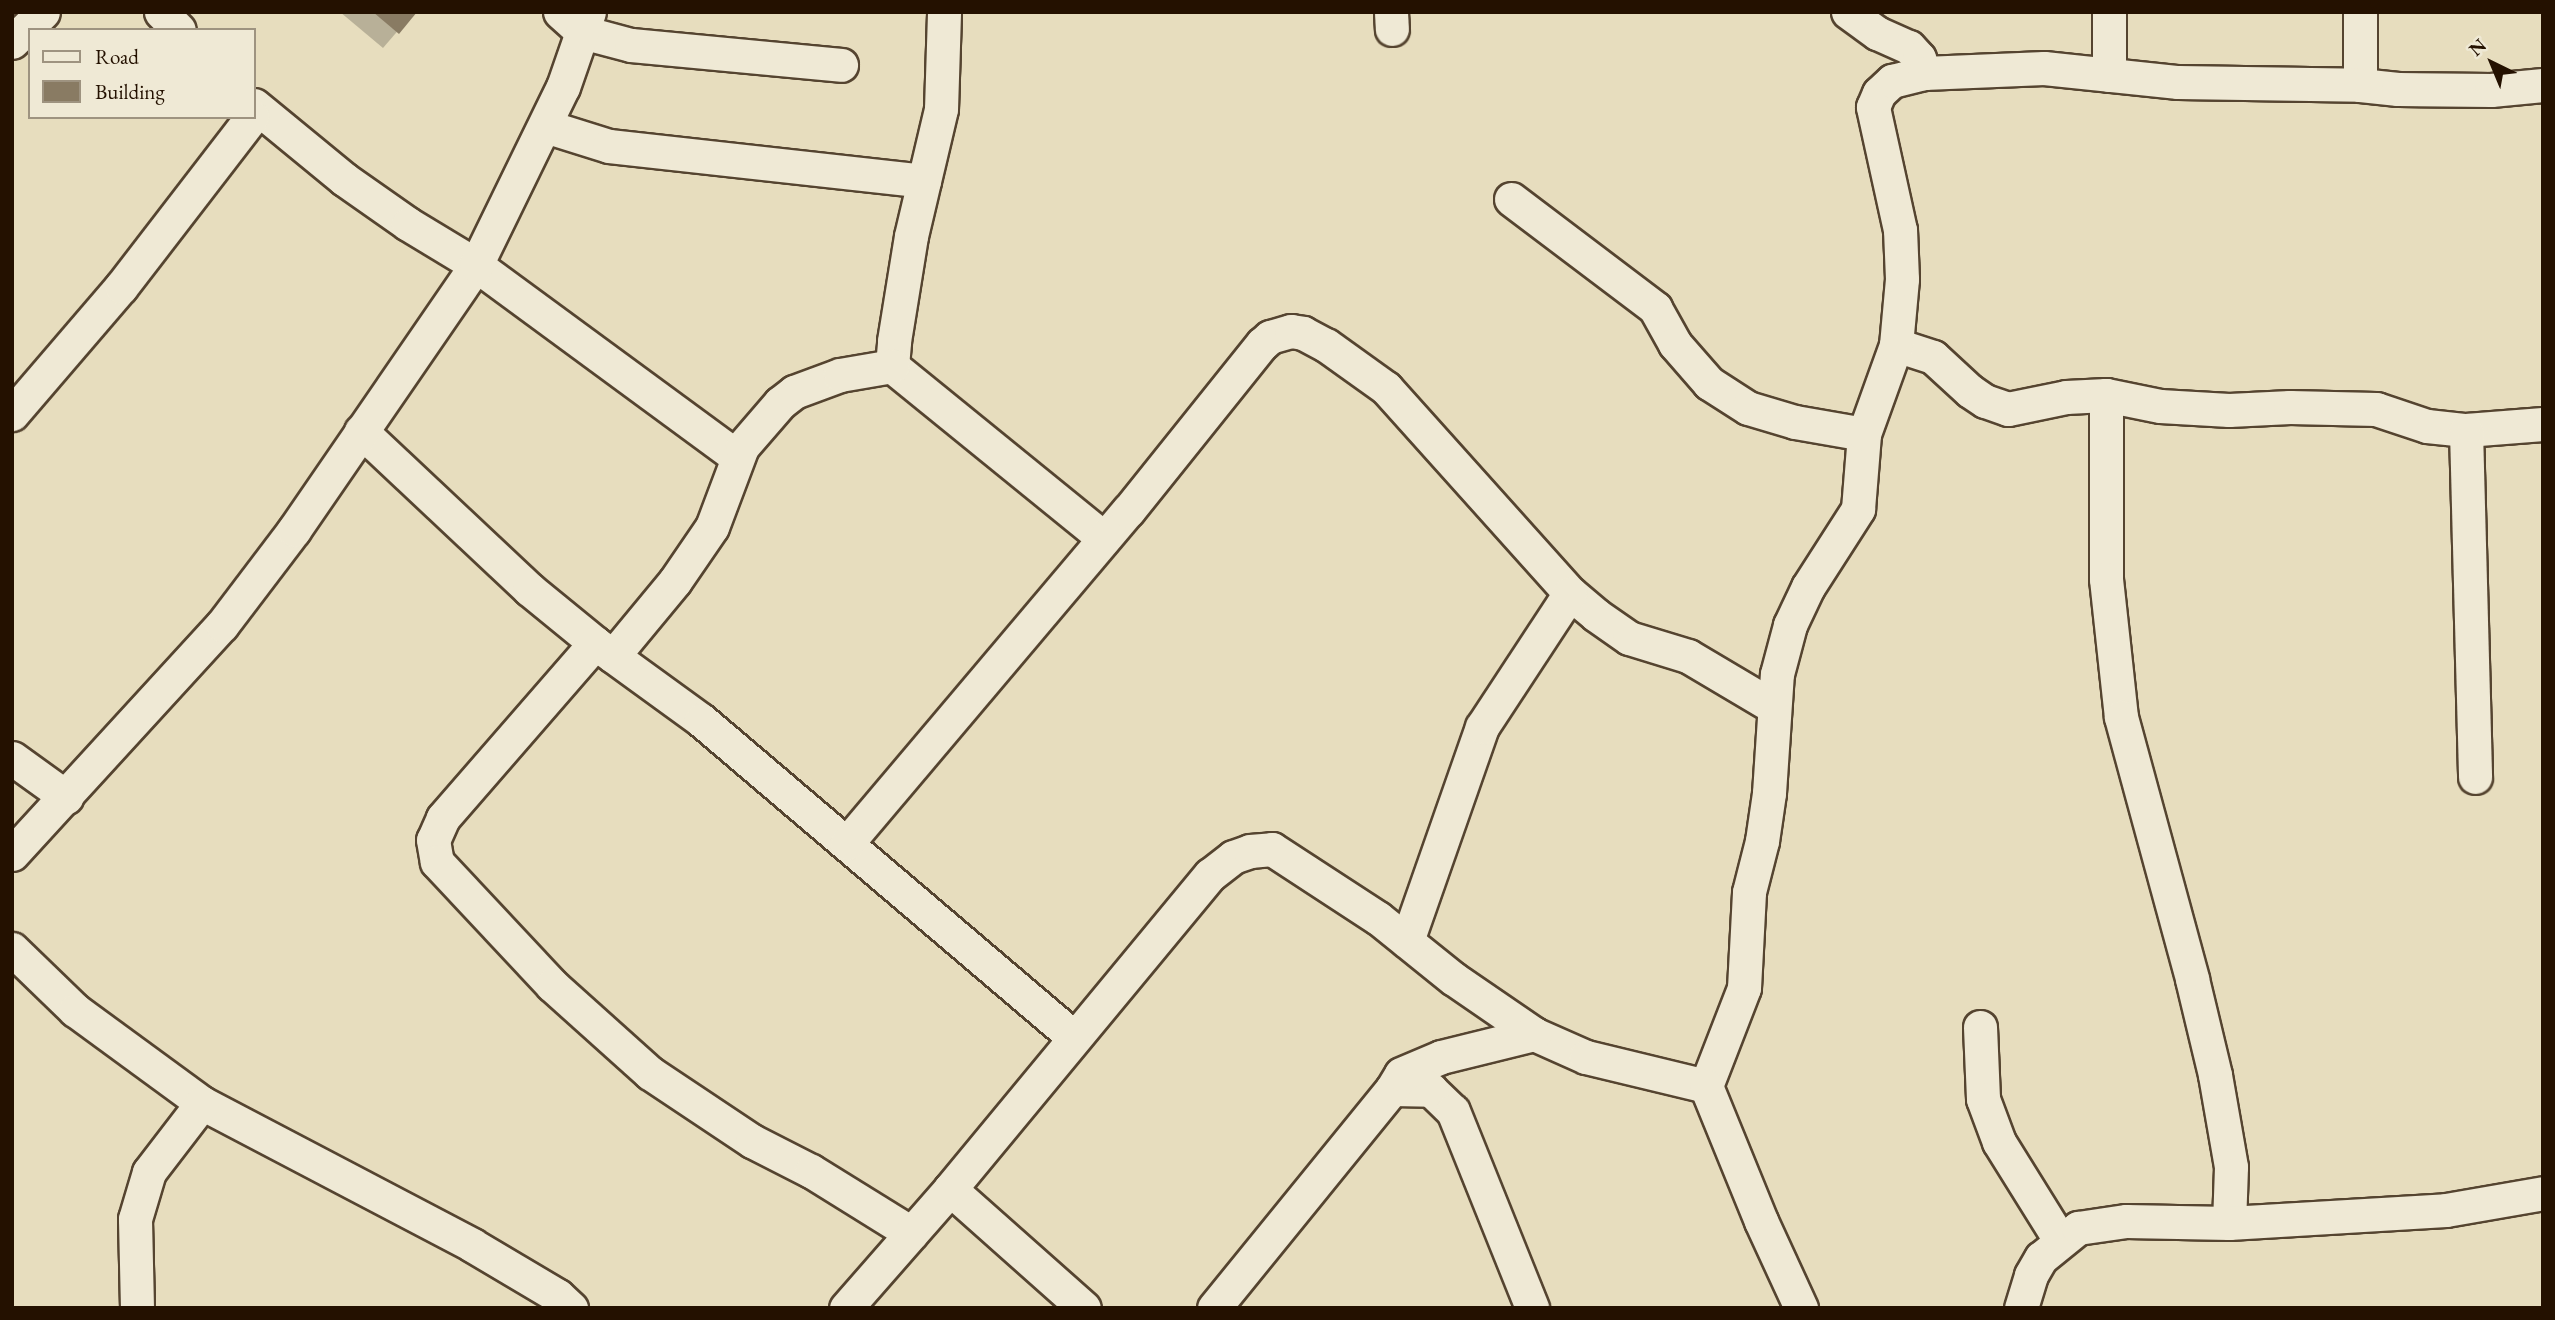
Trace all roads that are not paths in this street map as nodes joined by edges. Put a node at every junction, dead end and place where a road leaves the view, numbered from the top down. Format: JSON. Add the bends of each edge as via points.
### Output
{"nodes":[{"id":1,"x":43,"y":12,"type":"edge"},
{"id":2,"x":161,"y":12,"type":"edge"},
{"id":3,"x":944,"y":12,"type":"edge"},
{"id":4,"x":1848,"y":12,"type":"edge"},
{"id":5,"x":2109,"y":12,"type":"edge"},
{"id":6,"x":2360,"y":12,"type":"edge"},
{"id":7,"x":577,"y":19,"type":"edge"},
{"id":8,"x":176,"y":28,"type":"edge"},
{"id":9,"x":12,"y":42,"type":"edge"},
{"id":10,"x":841,"y":65,"type":"dead end"},
{"id":11,"x":1924,"y":73,"type":"junction"},
{"id":12,"x":2109,"y":75,"type":"junction"},
{"id":13,"x":2360,"y":85,"type":"junction"},
{"id":14,"x":2543,"y":85,"type":"edge"},
{"id":15,"x":256,"y":113,"type":"edge"},
{"id":16,"x":249,"y":119,"type":"edge"},
{"id":17,"x":545,"y":126,"type":"junction"},
{"id":18,"x":924,"y":181,"type":"junction"},
{"id":19,"x":1511,"y":199,"type":"dead end"},
{"id":20,"x":476,"y":265,"type":"junction"},
{"id":21,"x":1896,"y":345,"type":"junction"},
{"id":22,"x":892,"y":366,"type":"junction"},
{"id":23,"x":2106,"y":395,"type":"junction"},
{"id":24,"x":2154,"y":405,"type":"junction"},
{"id":25,"x":12,"y":414,"type":"edge"},
{"id":26,"x":2543,"y":424,"type":"edge"},
{"id":27,"x":2466,"y":430,"type":"junction"},
{"id":28,"x":361,"y":431,"type":"junction"},
{"id":29,"x":1864,"y":434,"type":"junction"},
{"id":30,"x":2106,"y":445,"type":"junction"},
{"id":31,"x":737,"y":457,"type":"junction"},
{"id":32,"x":1104,"y":538,"type":"junction"},
{"id":33,"x":1570,"y":593,"type":"junction"},
{"id":34,"x":604,"y":649,"type":"junction"},
{"id":35,"x":1774,"y":707,"type":"junction"},
{"id":36,"x":12,"y":758,"type":"edge"},
{"id":37,"x":2475,"y":777,"type":"dead end"},
{"id":38,"x":66,"y":797,"type":"junction"},
{"id":39,"x":847,"y":843,"type":"junction"},
{"id":40,"x":12,"y":854,"type":"edge"},
{"id":41,"x":1406,"y":941,"type":"junction"},
{"id":42,"x":12,"y":948,"type":"edge"},
{"id":43,"x":1980,"y":1027,"type":"dead end"},
{"id":44,"x":1534,"y":1034,"type":"junction"},
{"id":45,"x":1074,"y":1038,"type":"junction"},
{"id":46,"x":1706,"y":1086,"type":"junction"},
{"id":47,"x":1392,"y":1089,"type":"junction"},
{"id":48,"x":202,"y":1103,"type":"junction"},
{"id":49,"x":950,"y":1189,"type":"junction"},
{"id":50,"x":2543,"y":1193,"type":"edge"},
{"id":51,"x":2229,"y":1223,"type":"junction"},
{"id":52,"x":911,"y":1233,"type":"junction"},
{"id":53,"x":2060,"y":1240,"type":"junction"},
{"id":54,"x":137,"y":1308,"type":"edge"},
{"id":55,"x":571,"y":1308,"type":"edge"},
{"id":56,"x":846,"y":1308,"type":"edge"},
{"id":57,"x":1084,"y":1308,"type":"edge"},
{"id":58,"x":1214,"y":1308,"type":"edge"},
{"id":59,"x":1532,"y":1308,"type":"edge"},
{"id":60,"x":1801,"y":1308,"type":"edge"},
{"id":61,"x":2021,"y":1308,"type":"edge"}],
"edges":[{"from":1,"to":9,"type":"street"},
{"from":2,"to":8,"type":"street"},
{"from":3,"to":18,"type":"street","via":[[941,109]]},
{"from":4,"to":11,"type":"street","via":[[1877,33],[1909,47]]},
{"from":5,"to":12,"type":"street"},
{"from":6,"to":13,"type":"street"},
{"from":7,"to":10,"type":"street","via":[[631,45]]},
{"from":7,"to":17,"type":"street","via":[[563,87]]},
{"from":11,"to":12,"type":"street","via":[[2043,68]]},
{"from":11,"to":21,"type":"street","via":[[1892,81],[1873,107],[1900,230],[1902,279]]},
{"from":12,"to":13,"type":"street","via":[[2178,82]]},
{"from":13,"to":14,"type":"street","via":[[2478,90]]},
{"from":15,"to":20,"type":"street","via":[[408,224]]},
{"from":16,"to":25,"type":"street","via":[[121,287]]},
{"from":17,"to":18,"type":"street","via":[[609,146]]},
{"from":17,"to":20,"type":"street"},
{"from":18,"to":22,"type":"street"},
{"from":19,"to":29,"type":"street","via":[[1655,308],[1675,344],[1709,383],[1748,408]]},
{"from":20,"to":28,"type":"street"},
{"from":20,"to":31,"type":"street"},
{"from":21,"to":23,"type":"street","via":[[1933,357],[1984,401],[2008,409],[2066,397]]},
{"from":21,"to":29,"type":"street"},
{"from":22,"to":31,"type":"street","via":[[840,375],[794,392],[768,416]]},
{"from":22,"to":32,"type":"street"},
{"from":23,"to":24,"type":"street"},
{"from":23,"to":30,"type":"street"},
{"from":24,"to":27,"type":"street","via":[[2229,410],[2376,409],[2427,426]]},
{"from":24,"to":30,"type":"street"},
{"from":26,"to":27,"type":"street"},
{"from":27,"to":37,"type":"street"},
{"from":28,"to":34,"type":"street","via":[[529,589]]},
{"from":28,"to":38,"type":"street","via":[[222,625]]},
{"from":29,"to":35,"type":"street","via":[[1858,509],[1808,587],[1790,625]]},
{"from":30,"to":51,"type":"street","via":[[2106,579],[2121,717],[2215,1075],[2231,1167]]},
{"from":31,"to":34,"type":"street","via":[[712,527],[674,581]]},
{"from":32,"to":33,"type":"street","via":[[1262,344],[1279,333],[1303,333],[1386,388]]},
{"from":32,"to":39,"type":"street"},
{"from":33,"to":35,"type":"street","via":[[1629,638],[1688,656]]},
{"from":33,"to":41,"type":"street","via":[[1482,727]]},
{"from":34,"to":39,"type":"street","via":[[701,720]]},
{"from":34,"to":52,"type":"street","via":[[443,818],[433,840],[437,862],[552,985],[650,1073],[752,1141],[811,1171]]},
{"from":35,"to":46,"type":"street","via":[[1765,817],[1749,892],[1744,988]]},
{"from":36,"to":38,"type":"street"},
{"from":38,"to":40,"type":"street"},
{"from":39,"to":45,"type":"street"},
{"from":41,"to":44,"type":"street"},
{"from":41,"to":45,"type":"street","via":[[1272,849],[1250,851],[1233,857],[1210,875]]},
{"from":42,"to":48,"type":"street","via":[[75,1010]]},
{"from":43,"to":53,"type":"street","via":[[1983,1099],[1999,1142]]},
{"from":44,"to":46,"type":"street","via":[[1586,1057]]},
{"from":44,"to":47,"type":"street","via":[[1441,1057],[1401,1074]]},
{"from":45,"to":49,"type":"street"},
{"from":46,"to":60,"type":"street"},
{"from":47,"to":58,"type":"street"},
{"from":47,"to":59,"type":"street","via":[[1431,1090],[1453,1111]]},
{"from":48,"to":54,"type":"street","via":[[149,1172],[135,1219]]},
{"from":48,"to":55,"type":"street","via":[[472,1245]]},
{"from":49,"to":52,"type":"street"},
{"from":49,"to":57,"type":"street"},
{"from":50,"to":51,"type":"street","via":[[2446,1210]]},
{"from":51,"to":53,"type":"street","via":[[2126,1221],[2078,1228]]},
{"from":52,"to":56,"type":"street"},
{"from":53,"to":61,"type":"street","via":[[2031,1275]]}]}
